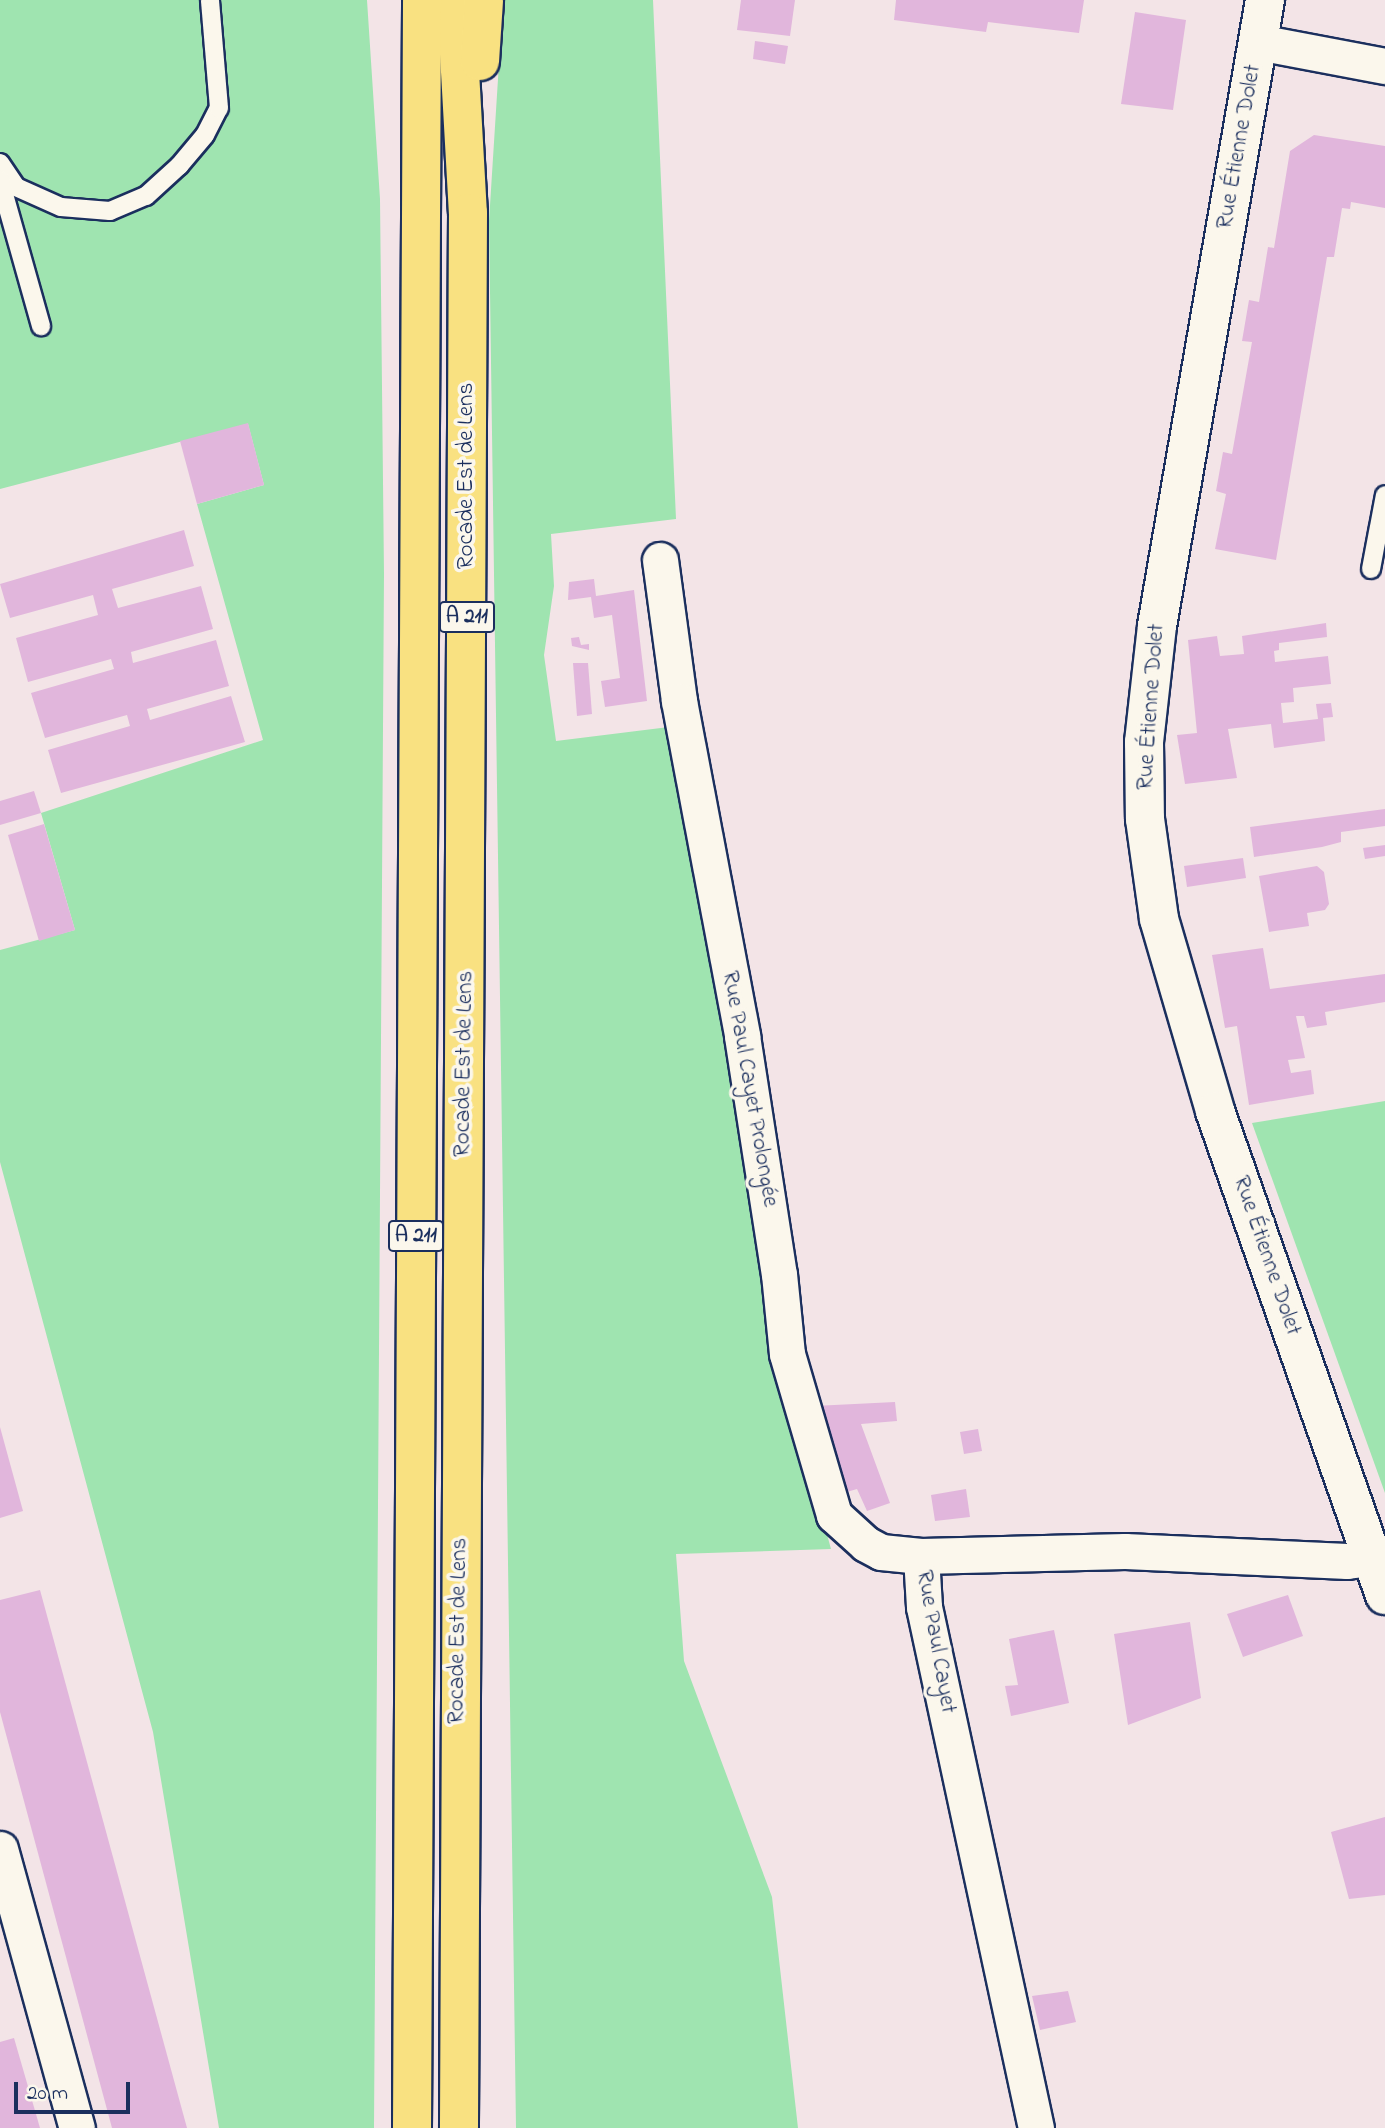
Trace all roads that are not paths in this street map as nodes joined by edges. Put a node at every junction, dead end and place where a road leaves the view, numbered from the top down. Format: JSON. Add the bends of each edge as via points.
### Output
{"nodes":[{"id":1,"x":210,"y":0,"type":"edge"},
{"id":2,"x":395,"y":0,"type":"edge"},
{"id":3,"x":422,"y":0,"type":"edge"},
{"id":4,"x":456,"y":0,"type":"edge"},
{"id":5,"x":484,"y":0,"type":"edge"},
{"id":6,"x":1265,"y":0,"type":"edge"},
{"id":7,"x":1258,"y":43,"type":"junction"},
{"id":8,"x":1385,"y":66,"type":"edge"},
{"id":9,"x":0,"y":163,"type":"edge"},
{"id":10,"x":0,"y":180,"type":"edge"},
{"id":11,"x":468,"y":214,"type":"junction"},
{"id":12,"x":41,"y":326,"type":"dead end"},
{"id":13,"x":419,"y":344,"type":"junction"},
{"id":14,"x":1385,"y":495,"type":"edge"},
{"id":15,"x":660,"y":560,"type":"dead end"},
{"id":16,"x":1371,"y":569,"type":"dead end"},
{"id":17,"x":920,"y":1556,"type":"junction"},
{"id":18,"x":1372,"y":1558,"type":"junction"},
{"id":19,"x":1385,"y":1595,"type":"edge"},
{"id":20,"x":0,"y":1849,"type":"edge"},
{"id":21,"x":77,"y":2128,"type":"edge"},
{"id":22,"x":412,"y":2128,"type":"edge"},
{"id":23,"x":459,"y":2128,"type":"edge"},
{"id":24,"x":1036,"y":2128,"type":"edge"}],
"edges":[{"from":1,"to":9,"type":"lane","via":[[219,108],[179,166],[146,196],[110,211],[61,207],[16,187]]},
{"from":2,"to":13,"type":"highway"},
{"from":3,"to":13,"type":"highway","name":"Rocade Est de Lens","number":"A 211","via":[[425,140]]},
{"from":4,"to":11,"type":"highway","name":"Rocade Est de Lens","number":"A 211"},
{"from":5,"to":11,"type":"highway"},
{"from":6,"to":7,"type":"street","name":"Rue Étienne Dolet"},
{"from":7,"to":8,"type":"street"},
{"from":7,"to":18,"type":"street","name":"Rue Étienne Dolet","via":[[1157,626],[1144,742],[1145,819],[1159,919],[1215,1111]]},
{"from":10,"to":12,"type":"lane"},
{"from":11,"to":23,"type":"highway","name":"Rocade Est de Lens","number":"A 211"},
{"from":13,"to":22,"type":"highway","name":"Rocade Est de Lens","number":"A 211"},
{"from":14,"to":16,"type":"lane"},
{"from":15,"to":17,"type":"street","name":"Rue Paul Cayet Prolongée","via":[[679,701],[741,1036],[779,1274],[787,1354],[801,1410],[834,1515],[866,1545],[881,1552]]},
{"from":17,"to":18,"type":"street","name":"Rue Paul Cayet","via":[[1125,1551],[1347,1561]]},
{"from":17,"to":24,"type":"street","name":"Rue Paul Cayet","via":[[924,1608]]},
{"from":18,"to":19,"type":"street","name":"Rue Étienne Dolet"},
{"from":20,"to":21,"type":"street"}]}
